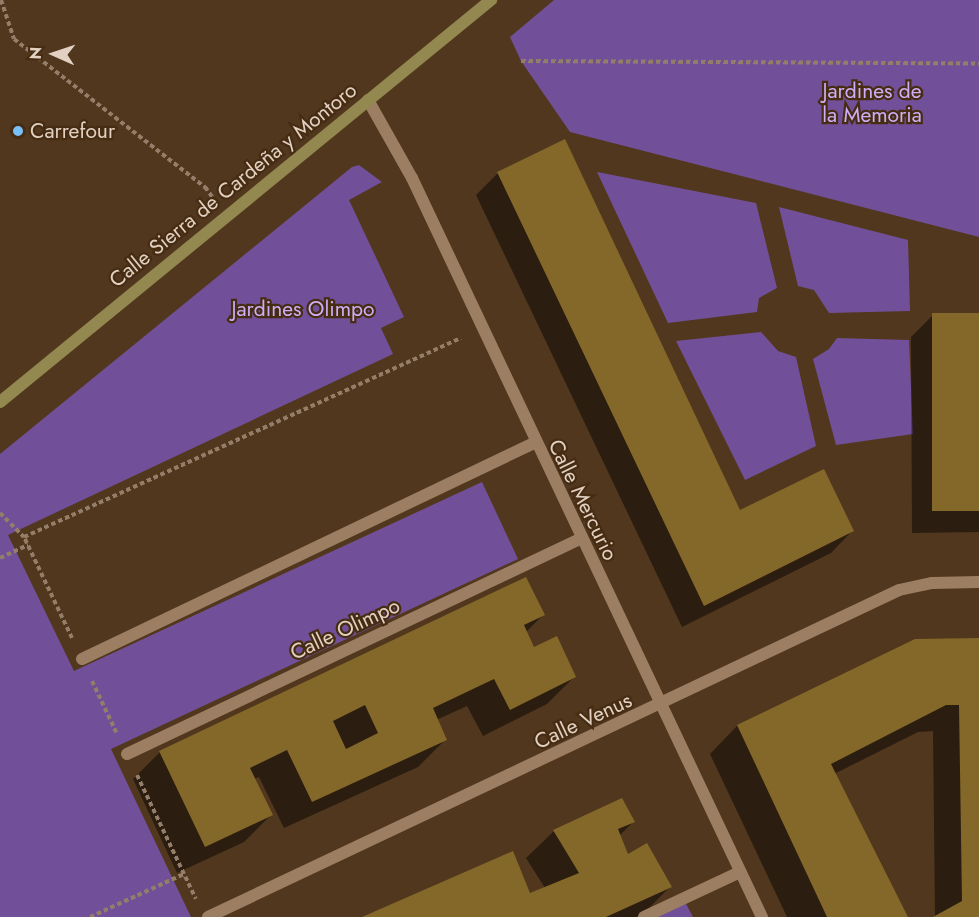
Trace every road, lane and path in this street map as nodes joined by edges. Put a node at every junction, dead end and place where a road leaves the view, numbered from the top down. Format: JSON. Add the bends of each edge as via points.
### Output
{"nodes":[{"id":1,"x":1,"y":0,"type":"edge"},
{"id":2,"x":491,"y":0,"type":"edge"},
{"id":3,"x":521,"y":61,"type":"dead end"},
{"id":4,"x":979,"y":63,"type":"edge"},
{"id":5,"x":368,"y":100,"type":"junction"},
{"id":6,"x":224,"y":217,"type":"junction"},
{"id":7,"x":481,"y":329,"type":"junction"},
{"id":8,"x":0,"y":402,"type":"edge"},
{"id":9,"x":534,"y":443,"type":"junction"},
{"id":10,"x":0,"y":513,"type":"edge"},
{"id":11,"x":24,"y":537,"type":"junction"},
{"id":12,"x":580,"y":539,"type":"junction"},
{"id":13,"x":28,"y":545,"type":"junction"},
{"id":14,"x":0,"y":558,"type":"edge"},
{"id":15,"x":979,"y":582,"type":"edge"},
{"id":16,"x":82,"y":659,"type":"junction"},
{"id":17,"x":661,"y":706,"type":"junction"},
{"id":18,"x":127,"y":754,"type":"junction"},
{"id":19,"x":740,"y":872,"type":"junction"},
{"id":20,"x":184,"y":874,"type":"junction"},
{"id":21,"x":200,"y":906,"type":"dead end"},
{"id":22,"x":90,"y":917,"type":"edge"},
{"id":23,"x":208,"y":917,"type":"edge"},
{"id":24,"x":644,"y":917,"type":"edge"},
{"id":25,"x":762,"y":917,"type":"edge"}],
"edges":[{"from":1,"to":6,"type":"path","via":[[14,39],[205,187]]},
{"from":2,"to":5,"type":"main road","name":"Calle Sierra de Cardeña y Montoro"},
{"from":3,"to":4,"type":"path"},
{"from":5,"to":6,"type":"main road","name":"Calle Sierra de Cardeña y Montoro"},
{"from":5,"to":7,"type":"street","name":"Calle Mercurio","via":[[412,178]]},
{"from":6,"to":8,"type":"main road","name":"Calle Sierra de Cardeña y Montoro"},
{"from":7,"to":9,"type":"street","name":"Calle Mercurio"},
{"from":7,"to":11,"type":"path"},
{"from":9,"to":12,"type":"street","name":"Calle Mercurio"},
{"from":9,"to":16,"type":"street"},
{"from":10,"to":11,"type":"path"},
{"from":11,"to":13,"type":"path"},
{"from":12,"to":17,"type":"street","name":"Calle Mercurio"},
{"from":12,"to":18,"type":"street","name":"Calle Olimpo"},
{"from":13,"to":14,"type":"path"},
{"from":13,"to":16,"type":"path"},
{"from":15,"to":17,"type":"street","name":"Calle Venus","via":[[932,583],[899,590]]},
{"from":16,"to":18,"type":"path"},
{"from":17,"to":19,"type":"street","name":"Calle Mercurio"},
{"from":17,"to":23,"type":"street","name":"Calle Venus"},
{"from":18,"to":20,"type":"path"},
{"from":19,"to":24,"type":"street"},
{"from":19,"to":25,"type":"street","name":"Calle Mercurio"},
{"from":20,"to":21,"type":"path"},
{"from":20,"to":22,"type":"path"}]}
